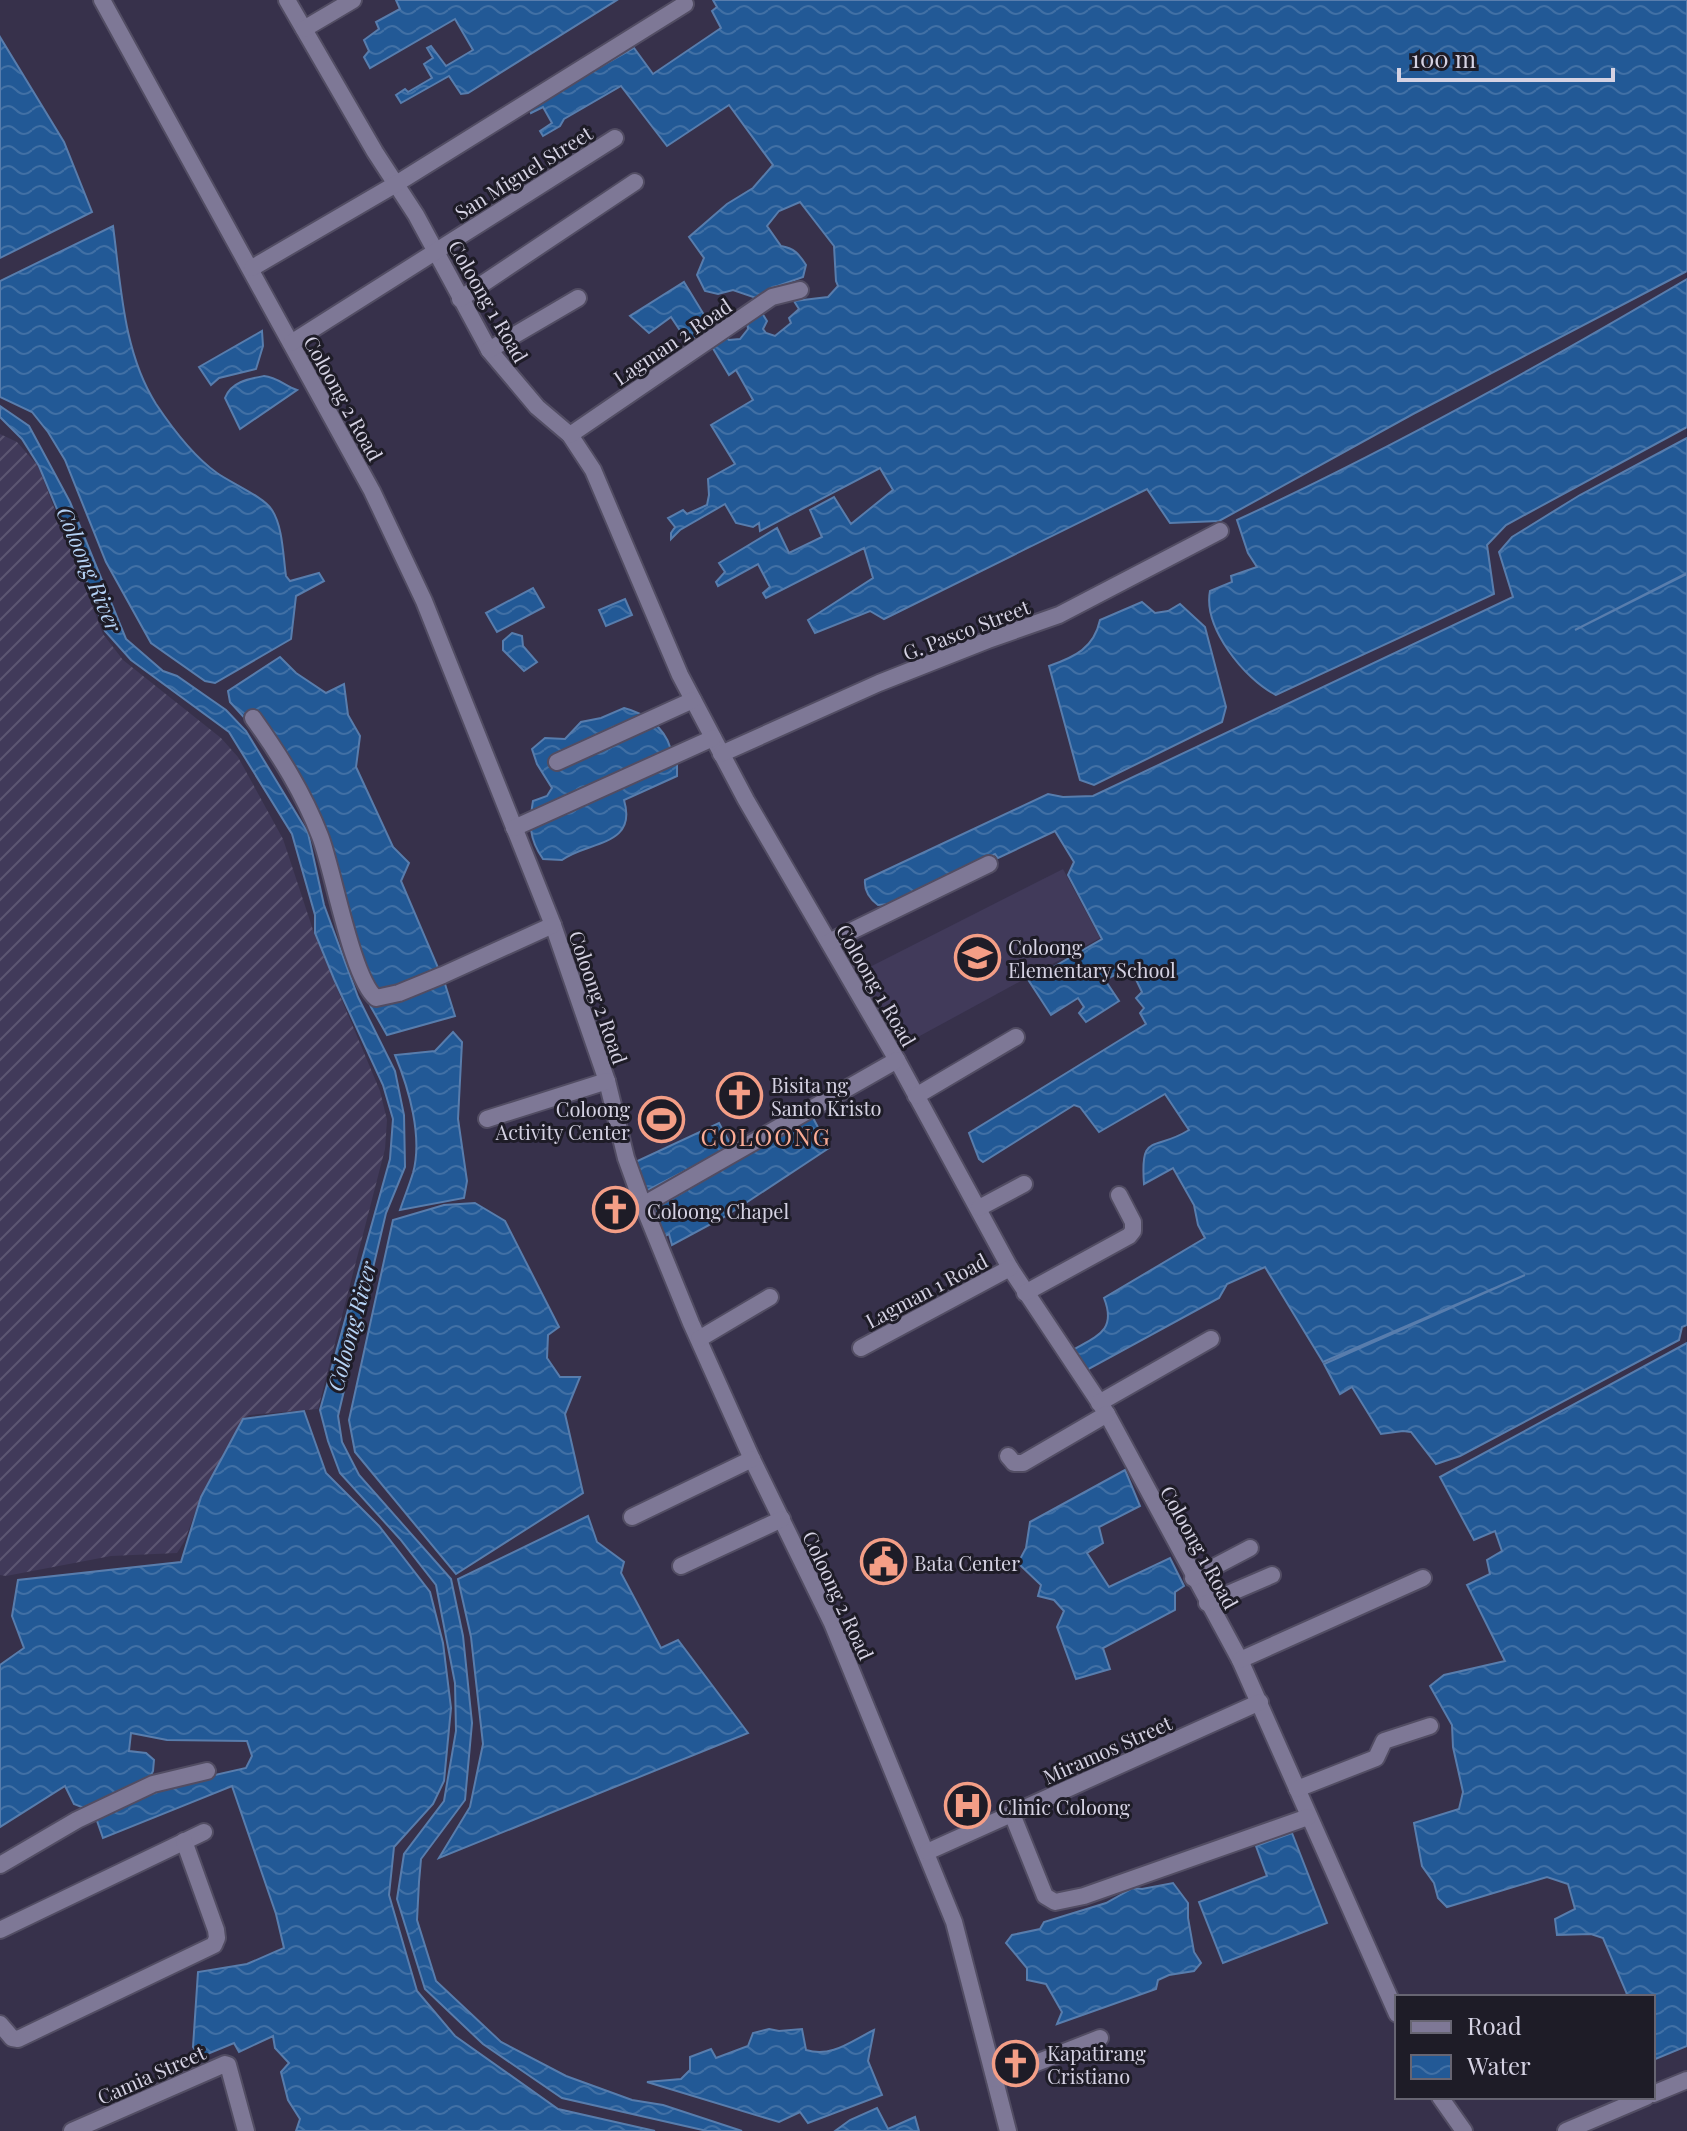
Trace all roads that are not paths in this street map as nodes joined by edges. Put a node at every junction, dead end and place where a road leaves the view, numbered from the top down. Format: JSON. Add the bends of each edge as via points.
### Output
{"nodes":[{"id":1,"x":102,"y":0,"type":"edge"},
{"id":2,"x":287,"y":0,"type":"edge"},
{"id":3,"x":353,"y":0,"type":"edge"},
{"id":4,"x":685,"y":4,"type":"dead end"},
{"id":5,"x":304,"y":29,"type":"junction"},
{"id":6,"x":615,"y":138,"type":"dead end"},
{"id":7,"x":635,"y":182,"type":"dead end"},
{"id":8,"x":396,"y":184,"type":"junction"},
{"id":9,"x":436,"y":250,"type":"junction"},
{"id":10,"x":252,"y":268,"type":"junction"},
{"id":11,"x":800,"y":290,"type":"dead end"},
{"id":12,"x":578,"y":298,"type":"dead end"},
{"id":13,"x":460,"y":299,"type":"junction"},
{"id":14,"x":291,"y":343,"type":"junction"},
{"id":15,"x":489,"y":350,"type":"junction"},
{"id":16,"x":570,"y":435,"type":"junction"},
{"id":17,"x":1220,"y":531,"type":"dead end"},
{"id":18,"x":693,"y":700,"type":"junction"},
{"id":19,"x":253,"y":718,"type":"dead end"},
{"id":20,"x":713,"y":738,"type":"junction"},
{"id":21,"x":721,"y":754,"type":"junction"},
{"id":22,"x":557,"y":762,"type":"dead end"},
{"id":23,"x":514,"y":828,"type":"junction"},
{"id":24,"x":989,"y":864,"type":"dead end"},
{"id":25,"x":553,"y":925,"type":"junction"},
{"id":26,"x":829,"y":942,"type":"junction"},
{"id":27,"x":1016,"y":1037,"type":"dead end"},
{"id":28,"x":897,"y":1060,"type":"junction"},
{"id":29,"x":607,"y":1081,"type":"junction"},
{"id":30,"x":916,"y":1096,"type":"junction"},
{"id":31,"x":487,"y":1119,"type":"dead end"},
{"id":32,"x":1024,"y":1184,"type":"dead end"},
{"id":33,"x":1119,"y":1195,"type":"dead end"},
{"id":34,"x":643,"y":1205,"type":"junction"},
{"id":35,"x":979,"y":1208,"type":"junction"},
{"id":36,"x":1010,"y":1268,"type":"junction"},
{"id":37,"x":1025,"y":1293,"type":"junction"},
{"id":38,"x":770,"y":1297,"type":"dead end"},
{"id":39,"x":699,"y":1339,"type":"junction"},
{"id":40,"x":1211,"y":1339,"type":"dead end"},
{"id":41,"x":861,"y":1348,"type":"dead end"},
{"id":42,"x":1103,"y":1409,"type":"junction"},
{"id":43,"x":1008,"y":1456,"type":"dead end"},
{"id":44,"x":752,"y":1459,"type":"junction"},
{"id":45,"x":632,"y":1517,"type":"dead end"},
{"id":46,"x":782,"y":1519,"type":"junction"},
{"id":47,"x":1250,"y":1548,"type":"dead end"},
{"id":48,"x":681,"y":1566,"type":"dead end"},
{"id":49,"x":1272,"y":1575,"type":"dead end"},
{"id":50,"x":1193,"y":1578,"type":"junction"},
{"id":51,"x":1423,"y":1578,"type":"dead end"},
{"id":52,"x":1207,"y":1603,"type":"junction"},
{"id":53,"x":1240,"y":1660,"type":"junction"},
{"id":54,"x":1260,"y":1702,"type":"junction"},
{"id":55,"x":1430,"y":1726,"type":"dead end"},
{"id":56,"x":207,"y":1771,"type":"dead end"},
{"id":57,"x":1297,"y":1789,"type":"junction"},
{"id":58,"x":1012,"y":1814,"type":"junction"},
{"id":59,"x":1308,"y":1817,"type":"junction"},
{"id":60,"x":204,"y":1832,"type":"dead end"},
{"id":61,"x":184,"y":1841,"type":"junction"},
{"id":62,"x":927,"y":1852,"type":"junction"},
{"id":63,"x":0,"y":1865,"type":"edge"},
{"id":64,"x":0,"y":1930,"type":"edge"},
{"id":65,"x":1395,"y":2010,"type":"edge"},
{"id":66,"x":0,"y":2024,"type":"edge"},
{"id":67,"x":1100,"y":2038,"type":"dead end"},
{"id":68,"x":995,"y":2079,"type":"junction"},
{"id":69,"x":1687,"y":2080,"type":"edge"},
{"id":70,"x":1655,"y":2093,"type":"edge"},
{"id":71,"x":1441,"y":2099,"type":"edge"},
{"id":72,"x":1641,"y":2099,"type":"edge"},
{"id":73,"x":72,"y":2131,"type":"edge"},
{"id":74,"x":246,"y":2131,"type":"edge"},
{"id":75,"x":1008,"y":2131,"type":"edge"},
{"id":76,"x":1464,"y":2131,"type":"edge"},
{"id":77,"x":1566,"y":2131,"type":"edge"}],
"edges":[{"from":1,"to":10,"type":"street","name":"Coloong 2 Road"},
{"from":2,"to":5,"type":"street","name":"Coloong 1 Road"},
{"from":3,"to":5,"type":"street"},
{"from":4,"to":8,"type":"street"},
{"from":5,"to":8,"type":"street","name":"Coloong 1 Road"},
{"from":6,"to":9,"type":"street","name":"San Miguel Street"},
{"from":7,"to":13,"type":"street"},
{"from":8,"to":9,"type":"street","name":"Coloong 1 Road"},
{"from":8,"to":10,"type":"street"},
{"from":9,"to":13,"type":"street","name":"Coloong 1 Road"},
{"from":9,"to":14,"type":"street","name":"San Miguel Street"},
{"from":10,"to":14,"type":"street","name":"Coloong 2 Road"},
{"from":11,"to":16,"type":"street","name":"Lagman 2 Road","via":[[772,297]]},
{"from":12,"to":15,"type":"street"},
{"from":13,"to":15,"type":"street","name":"Coloong 1 Road"},
{"from":14,"to":23,"type":"street","name":"Coloong 2 Road","via":[[372,491],[424,601]]},
{"from":15,"to":16,"type":"street","name":"Coloong 1 Road","via":[[537,407]]},
{"from":16,"to":18,"type":"street","name":"Coloong 1 Road","via":[[593,470]]},
{"from":17,"to":21,"type":"street","name":"G. Pasco Street","via":[[1059,615],[879,683]]},
{"from":18,"to":20,"type":"street","name":"Coloong 1 Road"},
{"from":18,"to":22,"type":"street"},
{"from":19,"to":25,"type":"street","via":[[295,779],[321,838],[364,982],[376,998],[443,975]]},
{"from":20,"to":21,"type":"street","name":"Coloong 1 Road"},
{"from":20,"to":23,"type":"street"},
{"from":21,"to":26,"type":"street","name":"Coloong 1 Road"},
{"from":23,"to":25,"type":"street","name":"Coloong 2 Road"},
{"from":24,"to":26,"type":"street"},
{"from":25,"to":29,"type":"street","name":"Coloong 2 Road"},
{"from":26,"to":28,"type":"street","name":"Coloong 1 Road"},
{"from":27,"to":30,"type":"street"},
{"from":28,"to":30,"type":"street","name":"Coloong 1 Road"},
{"from":28,"to":34,"type":"street"},
{"from":29,"to":31,"type":"street"},
{"from":29,"to":34,"type":"street","name":"Coloong 2 Road"},
{"from":30,"to":35,"type":"street","name":"Coloong 1 Road"},
{"from":32,"to":35,"type":"street"},
{"from":33,"to":37,"type":"street","via":[[1133,1222],[1129,1236]]},
{"from":34,"to":39,"type":"street","name":"Coloong 2 Road"},
{"from":35,"to":36,"type":"street","name":"Coloong 1 Road"},
{"from":36,"to":37,"type":"street","name":"Coloong 1 Road"},
{"from":36,"to":41,"type":"street","name":"Lagman 1 Road"},
{"from":37,"to":42,"type":"street","name":"Coloong 1 Road"},
{"from":38,"to":39,"type":"street"},
{"from":39,"to":44,"type":"street","name":"Coloong 2 Road"},
{"from":40,"to":42,"type":"street"},
{"from":42,"to":43,"type":"street","via":[[1023,1463]]},
{"from":42,"to":50,"type":"street","name":"Coloong 1 Road"},
{"from":44,"to":45,"type":"street"},
{"from":44,"to":46,"type":"street","name":"Coloong 2 Road"},
{"from":46,"to":48,"type":"street"},
{"from":46,"to":62,"type":"street","name":"Coloong 2 Road","via":[[832,1623]]},
{"from":47,"to":50,"type":"street"},
{"from":49,"to":52,"type":"street"},
{"from":50,"to":52,"type":"street","name":"Coloong 1 Road"},
{"from":51,"to":53,"type":"street"},
{"from":52,"to":53,"type":"street","name":"Coloong 1 Road"},
{"from":53,"to":54,"type":"street","name":"Coloong 1 Road"},
{"from":54,"to":57,"type":"street","name":"Coloong 1 Road"},
{"from":54,"to":58,"type":"street","name":"Miramos Street"},
{"from":55,"to":57,"type":"street","via":[[1384,1741],[1376,1758]]},
{"from":56,"to":63,"type":"street","via":[[153,1784]]},
{"from":57,"to":59,"type":"street","name":"Coloong 1 Road"},
{"from":58,"to":59,"type":"street","via":[[1045,1896],[1055,1902]]},
{"from":58,"to":62,"type":"street","name":"Miramos Street"},
{"from":59,"to":65,"type":"street","name":"Coloong 1 Road"},
{"from":60,"to":61,"type":"street"},
{"from":61,"to":64,"type":"street"},
{"from":61,"to":66,"type":"street","via":[[216,1930],[214,1945],[18,2039]]},
{"from":62,"to":68,"type":"street","name":"Coloong 2 Road","via":[[954,1922]]},
{"from":67,"to":68,"type":"street"},
{"from":68,"to":75,"type":"street","name":"Coloong 2 Road"},
{"from":69,"to":70,"type":"street"},
{"from":71,"to":76,"type":"street"},
{"from":72,"to":77,"type":"street"},
{"from":73,"to":74,"type":"street","name":"Camia Street","via":[[223,2064],[228,2065]]}]}
